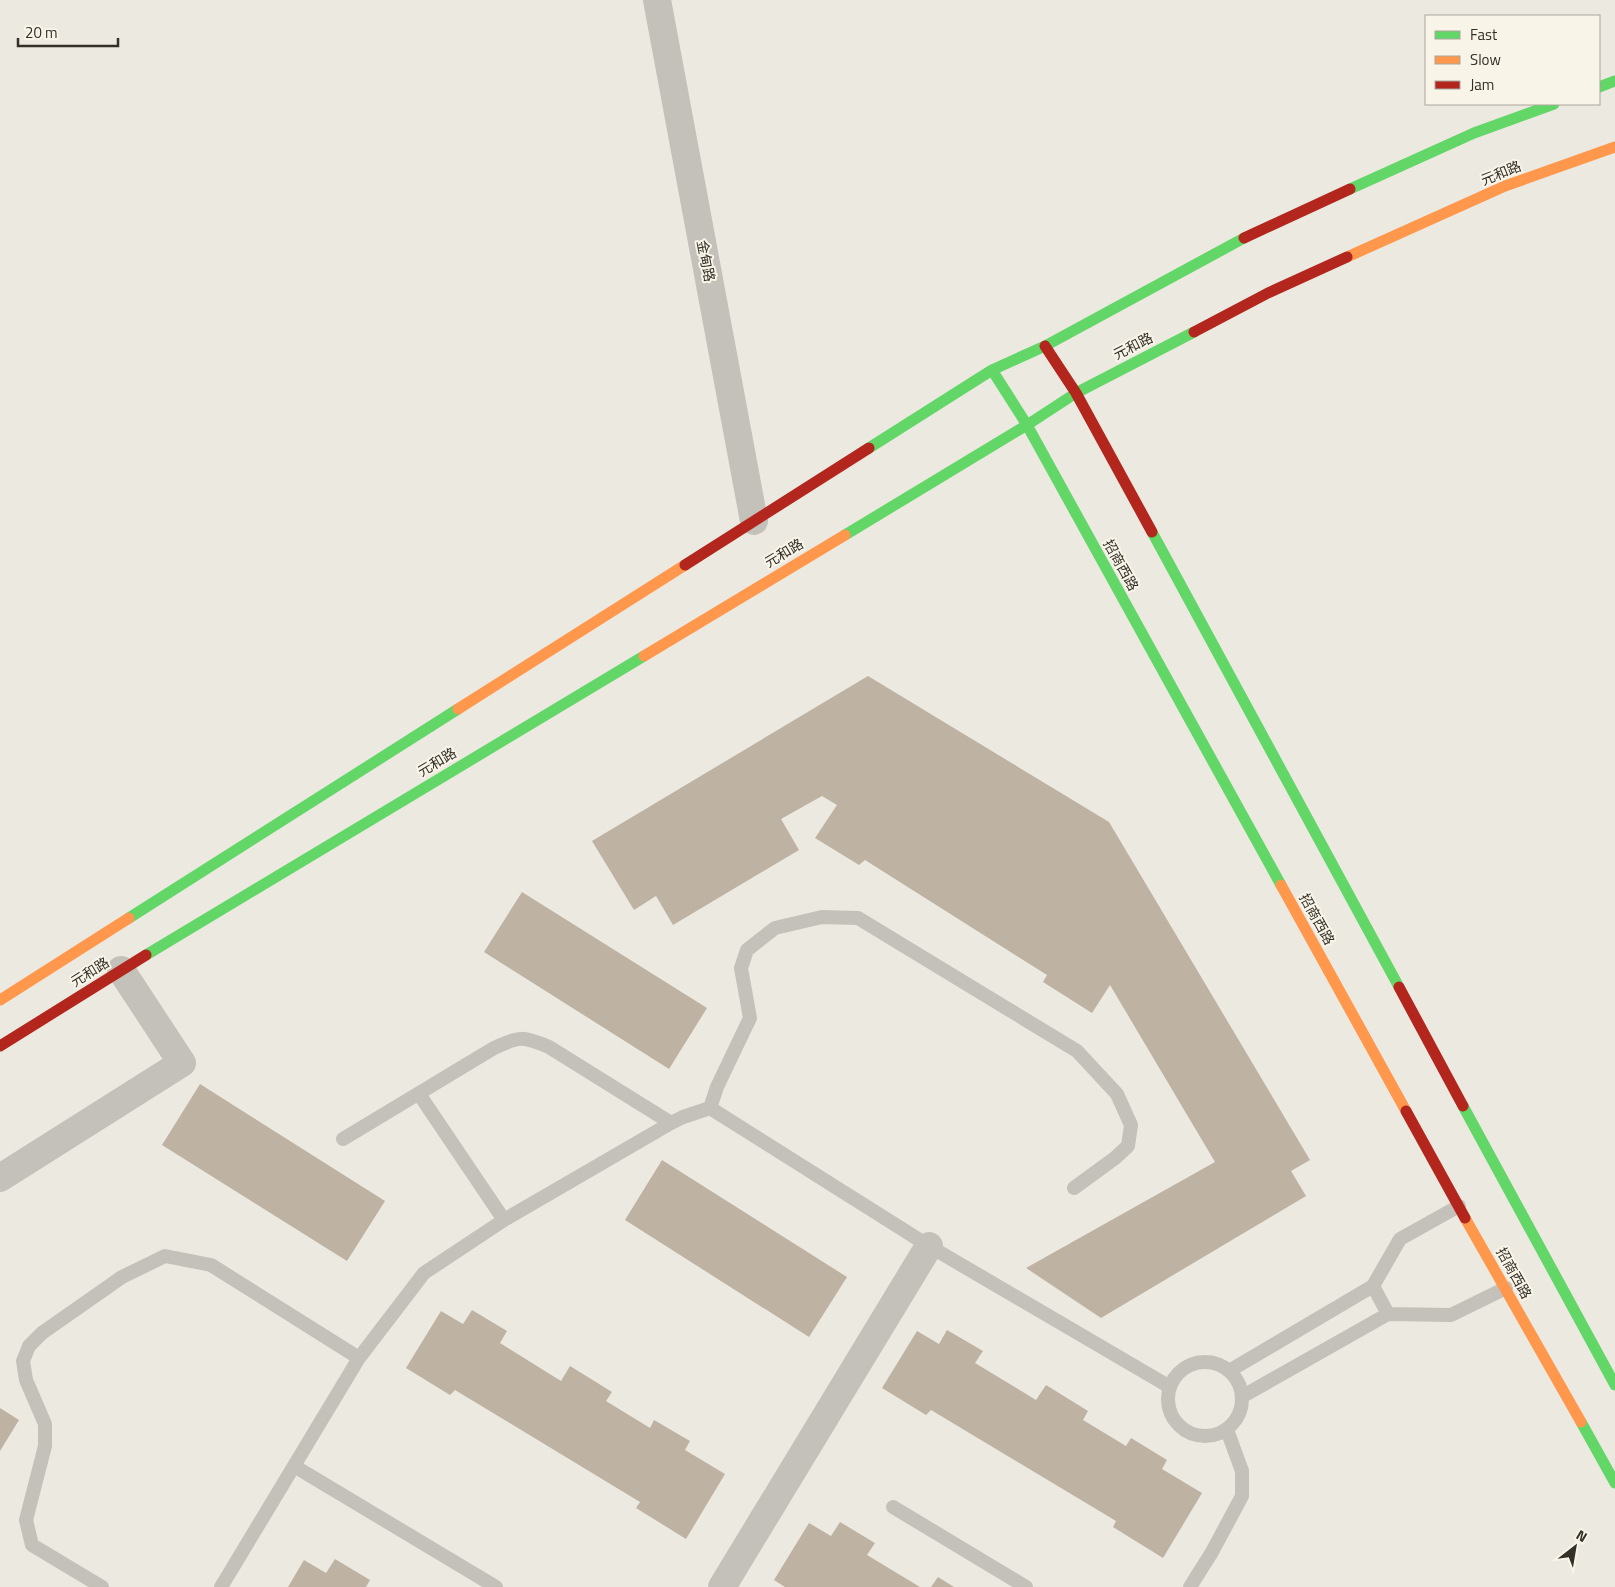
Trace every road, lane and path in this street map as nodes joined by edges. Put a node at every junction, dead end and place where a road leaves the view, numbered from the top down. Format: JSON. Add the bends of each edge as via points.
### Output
{"nodes":[{"id":1,"x":657,"y":0,"type":"edge"},
{"id":2,"x":1615,"y":82,"type":"edge"},
{"id":3,"x":1600,"y":87,"type":"edge"},
{"id":4,"x":1551,"y":105,"type":"edge"},
{"id":5,"x":1615,"y":147,"type":"edge"},
{"id":6,"x":1045,"y":346,"type":"junction"},
{"id":7,"x":992,"y":370,"type":"junction"},
{"id":8,"x":1076,"y":392,"type":"junction"},
{"id":9,"x":1027,"y":425,"type":"junction"},
{"id":10,"x":754,"y":521,"type":"junction"},
{"id":11,"x":122,"y":970,"type":"junction"},
{"id":12,"x":0,"y":1000,"type":"edge"},
{"id":13,"x":0,"y":1046,"type":"edge"},
{"id":14,"x":420,"y":1094,"type":"junction"},
{"id":15,"x":710,"y":1108,"type":"junction"},
{"id":16,"x":671,"y":1123,"type":"junction"},
{"id":17,"x":343,"y":1139,"type":"dead end"},
{"id":18,"x":0,"y":1178,"type":"edge"},
{"id":19,"x":1074,"y":1188,"type":"dead end"},
{"id":20,"x":1459,"y":1206,"type":"junction"},
{"id":21,"x":504,"y":1220,"type":"junction"},
{"id":22,"x":929,"y":1246,"type":"junction"},
{"id":23,"x":1373,"y":1286,"type":"junction"},
{"id":24,"x":1506,"y":1288,"type":"junction"},
{"id":25,"x":1388,"y":1314,"type":"junction"},
{"id":26,"x":359,"y":1358,"type":"junction"},
{"id":27,"x":1230,"y":1371,"type":"junction"},
{"id":28,"x":1615,"y":1385,"type":"edge"},
{"id":29,"x":1170,"y":1387,"type":"junction"},
{"id":30,"x":1243,"y":1396,"type":"junction"},
{"id":31,"x":1227,"y":1430,"type":"junction"},
{"id":32,"x":294,"y":1466,"type":"junction"},
{"id":33,"x":1615,"y":1484,"type":"edge"},
{"id":34,"x":893,"y":1507,"type":"dead end"},
{"id":35,"x":102,"y":1587,"type":"edge"},
{"id":36,"x":221,"y":1587,"type":"edge"},
{"id":37,"x":496,"y":1587,"type":"edge"},
{"id":38,"x":722,"y":1587,"type":"edge"},
{"id":39,"x":1026,"y":1587,"type":"edge"},
{"id":40,"x":1190,"y":1587,"type":"edge"}],
"edges":[{"from":1,"to":10,"type":"street","name":"金甸路"},
{"from":2,"to":3,"type":"main road"},
{"from":4,"to":6,"type":"main road","name":"元和路","via":[[1474,133],[1254,233]]},
{"from":5,"to":8,"type":"main road","name":"元和路","via":[[1505,186],[1268,293]]},
{"from":6,"to":7,"type":"main road","name":"元和路"},
{"from":6,"to":8,"type":"main road"},
{"from":7,"to":9,"type":"main road","name":"招商西路"},
{"from":7,"to":10,"type":"main road","name":"元和路"},
{"from":8,"to":9,"type":"main road","name":"元和路"},
{"from":8,"to":28,"type":"main road"},
{"from":9,"to":11,"type":"main road","name":"元和路"},
{"from":9,"to":20,"type":"main road","name":"招商西路"},
{"from":10,"to":12,"type":"main road","name":"元和路"},
{"from":11,"to":13,"type":"main road","name":"元和路"},
{"from":11,"to":18,"type":"street","via":[[182,1063]]},
{"from":14,"to":16,"type":"lane","via":[[494,1048],[513,1039],[532,1039]]},
{"from":14,"to":17,"type":"lane"},
{"from":14,"to":21,"type":"lane"},
{"from":15,"to":16,"type":"lane"},
{"from":15,"to":19,"type":"lane","via":[[750,1018],[741,968],[747,950],[775,928],[822,918],[858,918],[1076,1051],[1117,1094],[1131,1124],[1128,1146]]},
{"from":15,"to":22,"type":"lane"},
{"from":16,"to":21,"type":"lane"},
{"from":20,"to":23,"type":"lane","via":[[1400,1239]]},
{"from":20,"to":24,"type":"main road","name":"招商西路"},
{"from":21,"to":26,"type":"lane","via":[[424,1272]]},
{"from":22,"to":29,"type":"lane"},
{"from":22,"to":38,"type":"street"},
{"from":23,"to":25,"type":"lane"},
{"from":23,"to":27,"type":"lane"},
{"from":24,"to":25,"type":"lane","via":[[1451,1315]]},
{"from":24,"to":33,"type":"main road","name":"招商西路"},
{"from":25,"to":30,"type":"lane"},
{"from":26,"to":32,"type":"lane"},
{"from":26,"to":35,"type":"lane","via":[[211,1265],[164,1256],[122,1276],[42,1333],[29,1346],[23,1361],[26,1380],[44,1424],[45,1446],[26,1520],[30,1537],[32,1545]]},
{"from":27,"to":29,"type":"lane","via":[[1224,1366],[1200,1361],[1179,1372]]},
{"from":27,"to":30,"type":"lane","via":[[1240,1384]]},
{"from":29,"to":31,"type":"lane","via":[[1168,1404],[1179,1425],[1202,1436]]},
{"from":30,"to":31,"type":"lane","via":[[1242,1409]]},
{"from":31,"to":40,"type":"lane","via":[[1242,1471],[1242,1496]]},
{"from":32,"to":36,"type":"lane"},
{"from":32,"to":37,"type":"lane"},
{"from":34,"to":39,"type":"lane"}]}
